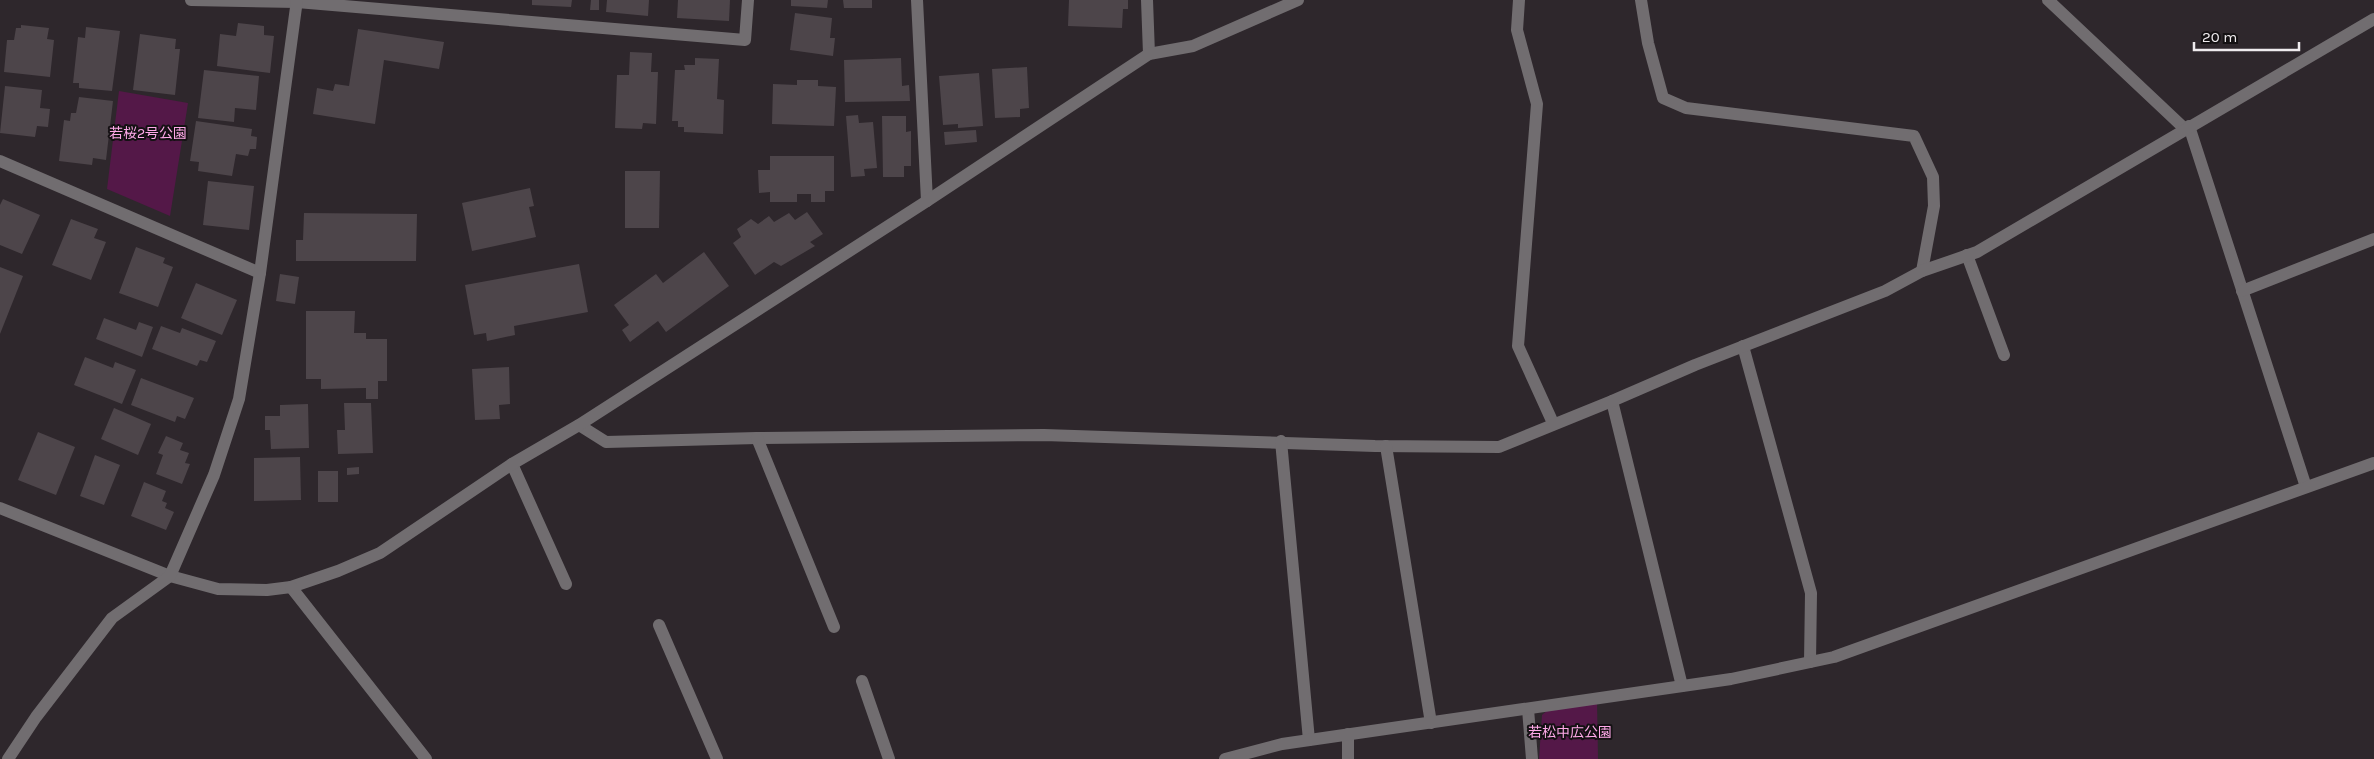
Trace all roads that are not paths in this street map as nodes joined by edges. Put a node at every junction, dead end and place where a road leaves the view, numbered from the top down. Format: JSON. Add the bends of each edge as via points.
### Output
{"nodes":[{"id":1,"x":191,"y":0,"type":"edge"},
{"id":2,"x":748,"y":0,"type":"edge"},
{"id":3,"x":917,"y":0,"type":"edge"},
{"id":4,"x":1147,"y":0,"type":"edge"},
{"id":5,"x":1298,"y":0,"type":"edge"},
{"id":6,"x":1519,"y":0,"type":"edge"},
{"id":7,"x":1642,"y":0,"type":"edge"},
{"id":8,"x":2048,"y":0,"type":"edge"},
{"id":9,"x":297,"y":1,"type":"edge"},
{"id":10,"x":2374,"y":19,"type":"edge"},
{"id":11,"x":1149,"y":54,"type":"junction"},
{"id":12,"x":2187,"y":128,"type":"junction"},
{"id":13,"x":0,"y":161,"type":"edge"},
{"id":14,"x":927,"y":201,"type":"junction"},
{"id":15,"x":2374,"y":239,"type":"edge"},
{"id":16,"x":1967,"y":255,"type":"junction"},
{"id":17,"x":1922,"y":271,"type":"junction"},
{"id":18,"x":260,"y":273,"type":"junction"},
{"id":19,"x":2242,"y":291,"type":"junction"},
{"id":20,"x":1743,"y":346,"type":"junction"},
{"id":21,"x":2004,"y":355,"type":"dead end"},
{"id":22,"x":1612,"y":401,"type":"junction"},
{"id":23,"x":1553,"y":423,"type":"junction"},
{"id":24,"x":578,"y":425,"type":"junction"},
{"id":25,"x":758,"y":438,"type":"junction"},
{"id":26,"x":1281,"y":441,"type":"junction"},
{"id":27,"x":1386,"y":446,"type":"junction"},
{"id":28,"x":2374,"y":463,"type":"edge"},
{"id":29,"x":512,"y":464,"type":"junction"},
{"id":30,"x":2306,"y":487,"type":"junction"},
{"id":31,"x":0,"y":508,"type":"edge"},
{"id":32,"x":170,"y":576,"type":"junction"},
{"id":33,"x":566,"y":584,"type":"dead end"},
{"id":34,"x":291,"y":587,"type":"junction"},
{"id":35,"x":659,"y":625,"type":"dead end"},
{"id":36,"x":834,"y":627,"type":"dead end"},
{"id":37,"x":1810,"y":662,"type":"junction"},
{"id":38,"x":862,"y":682,"type":"dead end"},
{"id":39,"x":1682,"y":686,"type":"junction"},
{"id":40,"x":1528,"y":709,"type":"junction"},
{"id":41,"x":1431,"y":723,"type":"junction"},
{"id":42,"x":1348,"y":734,"type":"junction"},
{"id":43,"x":1309,"y":740,"type":"junction"},
{"id":44,"x":8,"y":759,"type":"edge"},
{"id":45,"x":426,"y":759,"type":"edge"},
{"id":46,"x":717,"y":759,"type":"edge"},
{"id":47,"x":889,"y":759,"type":"edge"},
{"id":48,"x":1226,"y":759,"type":"edge"},
{"id":49,"x":1348,"y":759,"type":"edge"},
{"id":50,"x":1532,"y":759,"type":"edge"}],
"edges":[{"from":1,"to":9,"type":"street"},
{"from":2,"to":9,"type":"street","via":[[745,40]]},
{"from":3,"to":14,"type":"street"},
{"from":4,"to":11,"type":"street"},
{"from":5,"to":11,"type":"street","via":[[1193,46]]},
{"from":6,"to":23,"type":"street","via":[[1517,30],[1537,104],[1518,346]]},
{"from":7,"to":17,"type":"street","via":[[1648,43],[1663,98],[1686,108],[1914,136],[1933,177],[1934,206]]},
{"from":8,"to":12,"type":"street"},
{"from":9,"to":18,"type":"street"},
{"from":10,"to":12,"type":"street"},
{"from":11,"to":14,"type":"street"},
{"from":12,"to":16,"type":"street"},
{"from":12,"to":19,"type":"street"},
{"from":13,"to":18,"type":"street"},
{"from":14,"to":24,"type":"street"},
{"from":15,"to":19,"type":"street"},
{"from":16,"to":17,"type":"street"},
{"from":16,"to":21,"type":"street"},
{"from":17,"to":20,"type":"street","via":[[1885,290]]},
{"from":18,"to":32,"type":"street","via":[[239,399],[214,475]]},
{"from":19,"to":30,"type":"street"},
{"from":20,"to":22,"type":"street"},
{"from":20,"to":37,"type":"street","via":[[1811,593]]},
{"from":22,"to":23,"type":"street"},
{"from":22,"to":39,"type":"street"},
{"from":23,"to":27,"type":"street","via":[[1499,447]]},
{"from":24,"to":25,"type":"street","via":[[606,442]]},
{"from":24,"to":29,"type":"street"},
{"from":25,"to":26,"type":"street","via":[[1044,435]]},
{"from":25,"to":36,"type":"street"},
{"from":26,"to":27,"type":"street"},
{"from":26,"to":43,"type":"street"},
{"from":27,"to":41,"type":"street"},
{"from":28,"to":30,"type":"street"},
{"from":29,"to":33,"type":"street"},
{"from":29,"to":34,"type":"street","via":[[380,553]]},
{"from":30,"to":37,"type":"street","via":[[1834,657]]},
{"from":31,"to":32,"type":"street"},
{"from":32,"to":34,"type":"street","via":[[218,589]]},
{"from":32,"to":44,"type":"street","via":[[112,618],[36,716]]},
{"from":34,"to":45,"type":"street"},
{"from":35,"to":46,"type":"street"},
{"from":37,"to":39,"type":"street"},
{"from":38,"to":47,"type":"street"},
{"from":39,"to":40,"type":"street"},
{"from":40,"to":41,"type":"street"},
{"from":40,"to":50,"type":"street"},
{"from":41,"to":42,"type":"street"},
{"from":42,"to":43,"type":"street"},
{"from":42,"to":49,"type":"street"},
{"from":43,"to":48,"type":"street"}]}
